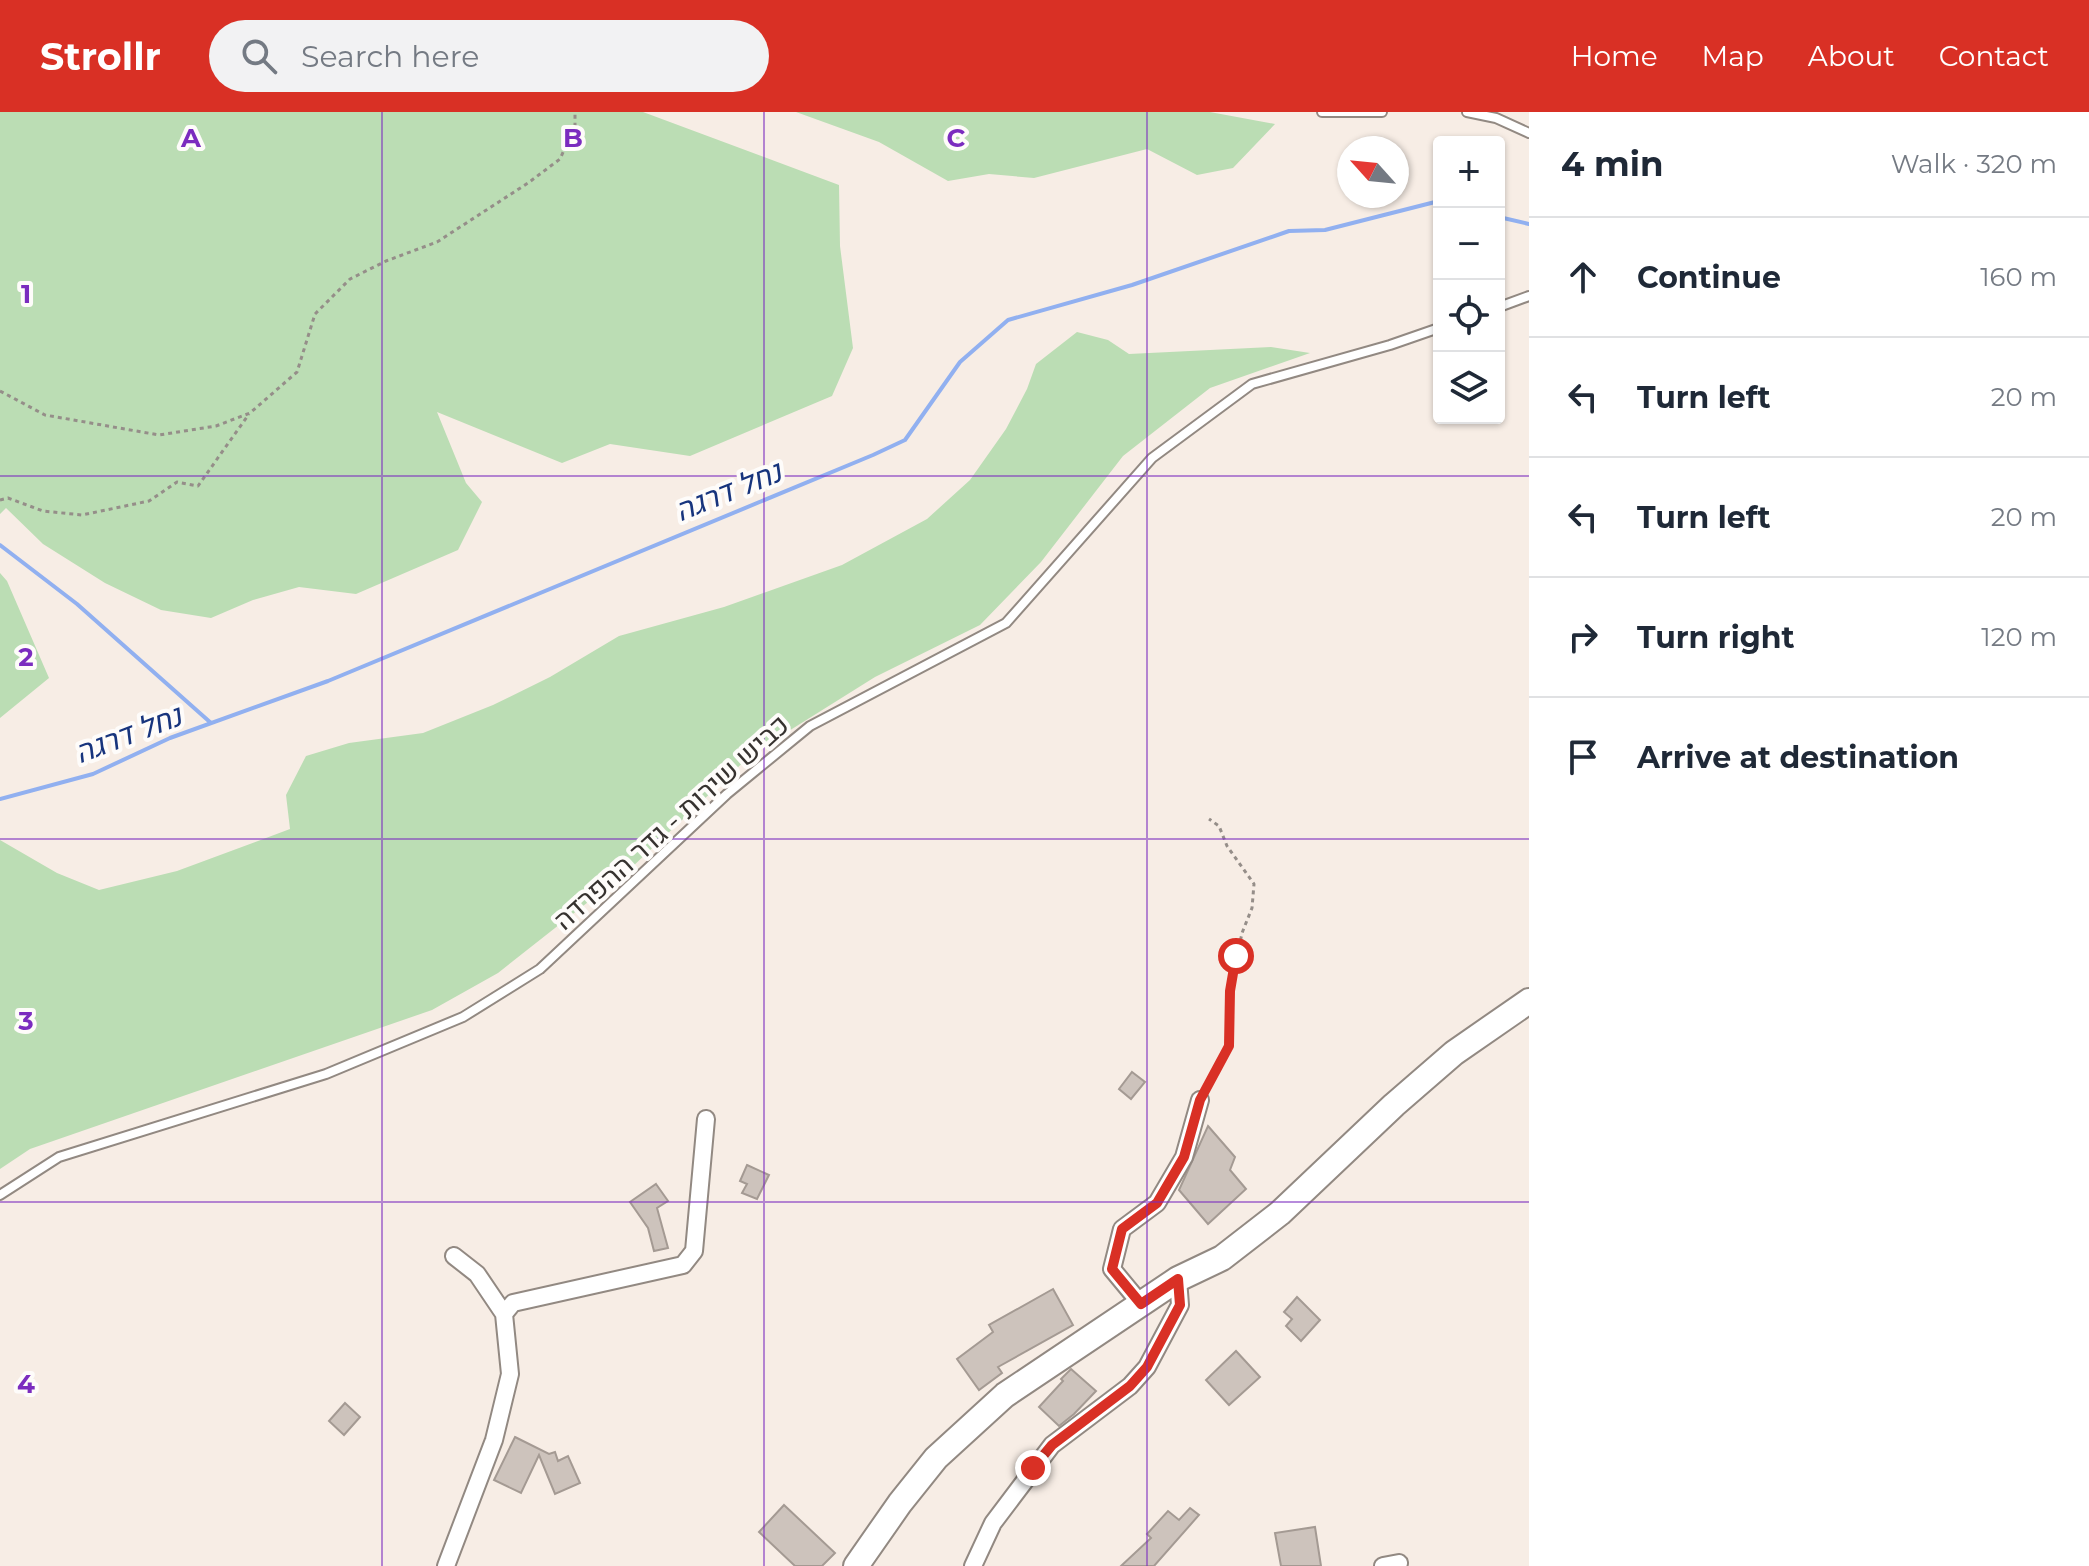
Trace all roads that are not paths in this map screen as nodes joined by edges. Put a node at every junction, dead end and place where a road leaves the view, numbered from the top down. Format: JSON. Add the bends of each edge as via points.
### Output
{"nodes":[{"id":1,"x":1322,"y":112,"type":"edge"},
{"id":2,"x":1382,"y":112,"type":"edge"},
{"id":3,"x":1467,"y":112,"type":"edge"},
{"id":4,"x":1529,"y":133,"type":"edge"},
{"id":5,"x":1529,"y":296,"type":"edge"},
{"id":6,"x":1505,"y":305,"type":"edge"},
{"id":7,"x":1433,"y":330,"type":"edge"},
{"id":8,"x":1529,"y":1001,"type":"edge"},
{"id":9,"x":1200,"y":1100,"type":"road end"},
{"id":10,"x":706,"y":1119,"type":"dead end"},
{"id":11,"x":0,"y":1195,"type":"edge"},
{"id":12,"x":454,"y":1256,"type":"dead end"},
{"id":13,"x":1178,"y":1279,"type":"junction"},
{"id":14,"x":1141,"y":1304,"type":"junction"},
{"id":15,"x":504,"y":1314,"type":"junction"},
{"id":16,"x":446,"y":1566,"type":"edge"},
{"id":17,"x":856,"y":1566,"type":"edge"},
{"id":18,"x":973,"y":1566,"type":"edge"}],
"edges":[{"from":1,"to":2,"type":"lane"},
{"from":3,"to":4,"type":"lane"},
{"from":5,"to":6,"type":"lane"},
{"from":7,"to":11,"type":"lane","name":"כביש שירות - גדר ההפרדה","via":[[1252,384],[1152,458],[1006,623],[810,726],[727,794],[540,969],[476,1009],[326,1074],[59,1157]]},
{"from":8,"to":13,"type":"street","via":[[1444,1061],[1280,1213],[1222,1258]]},
{"from":9,"to":14,"type":"street","via":[[1184,1157],[1157,1203],[1122,1229],[1112,1269]]},
{"from":10,"to":15,"type":"street","via":[[694,1251],[683,1265],[513,1303]]},
{"from":12,"to":15,"type":"street","via":[[477,1274]]},
{"from":13,"to":14,"type":"street"},
{"from":13,"to":18,"type":"street","via":[[1180,1305],[1147,1367],[1052,1445],[993,1523]]},
{"from":14,"to":17,"type":"street","via":[[1005,1395],[936,1458]]},
{"from":15,"to":16,"type":"street","via":[[510,1374],[504,1407]]}]}
